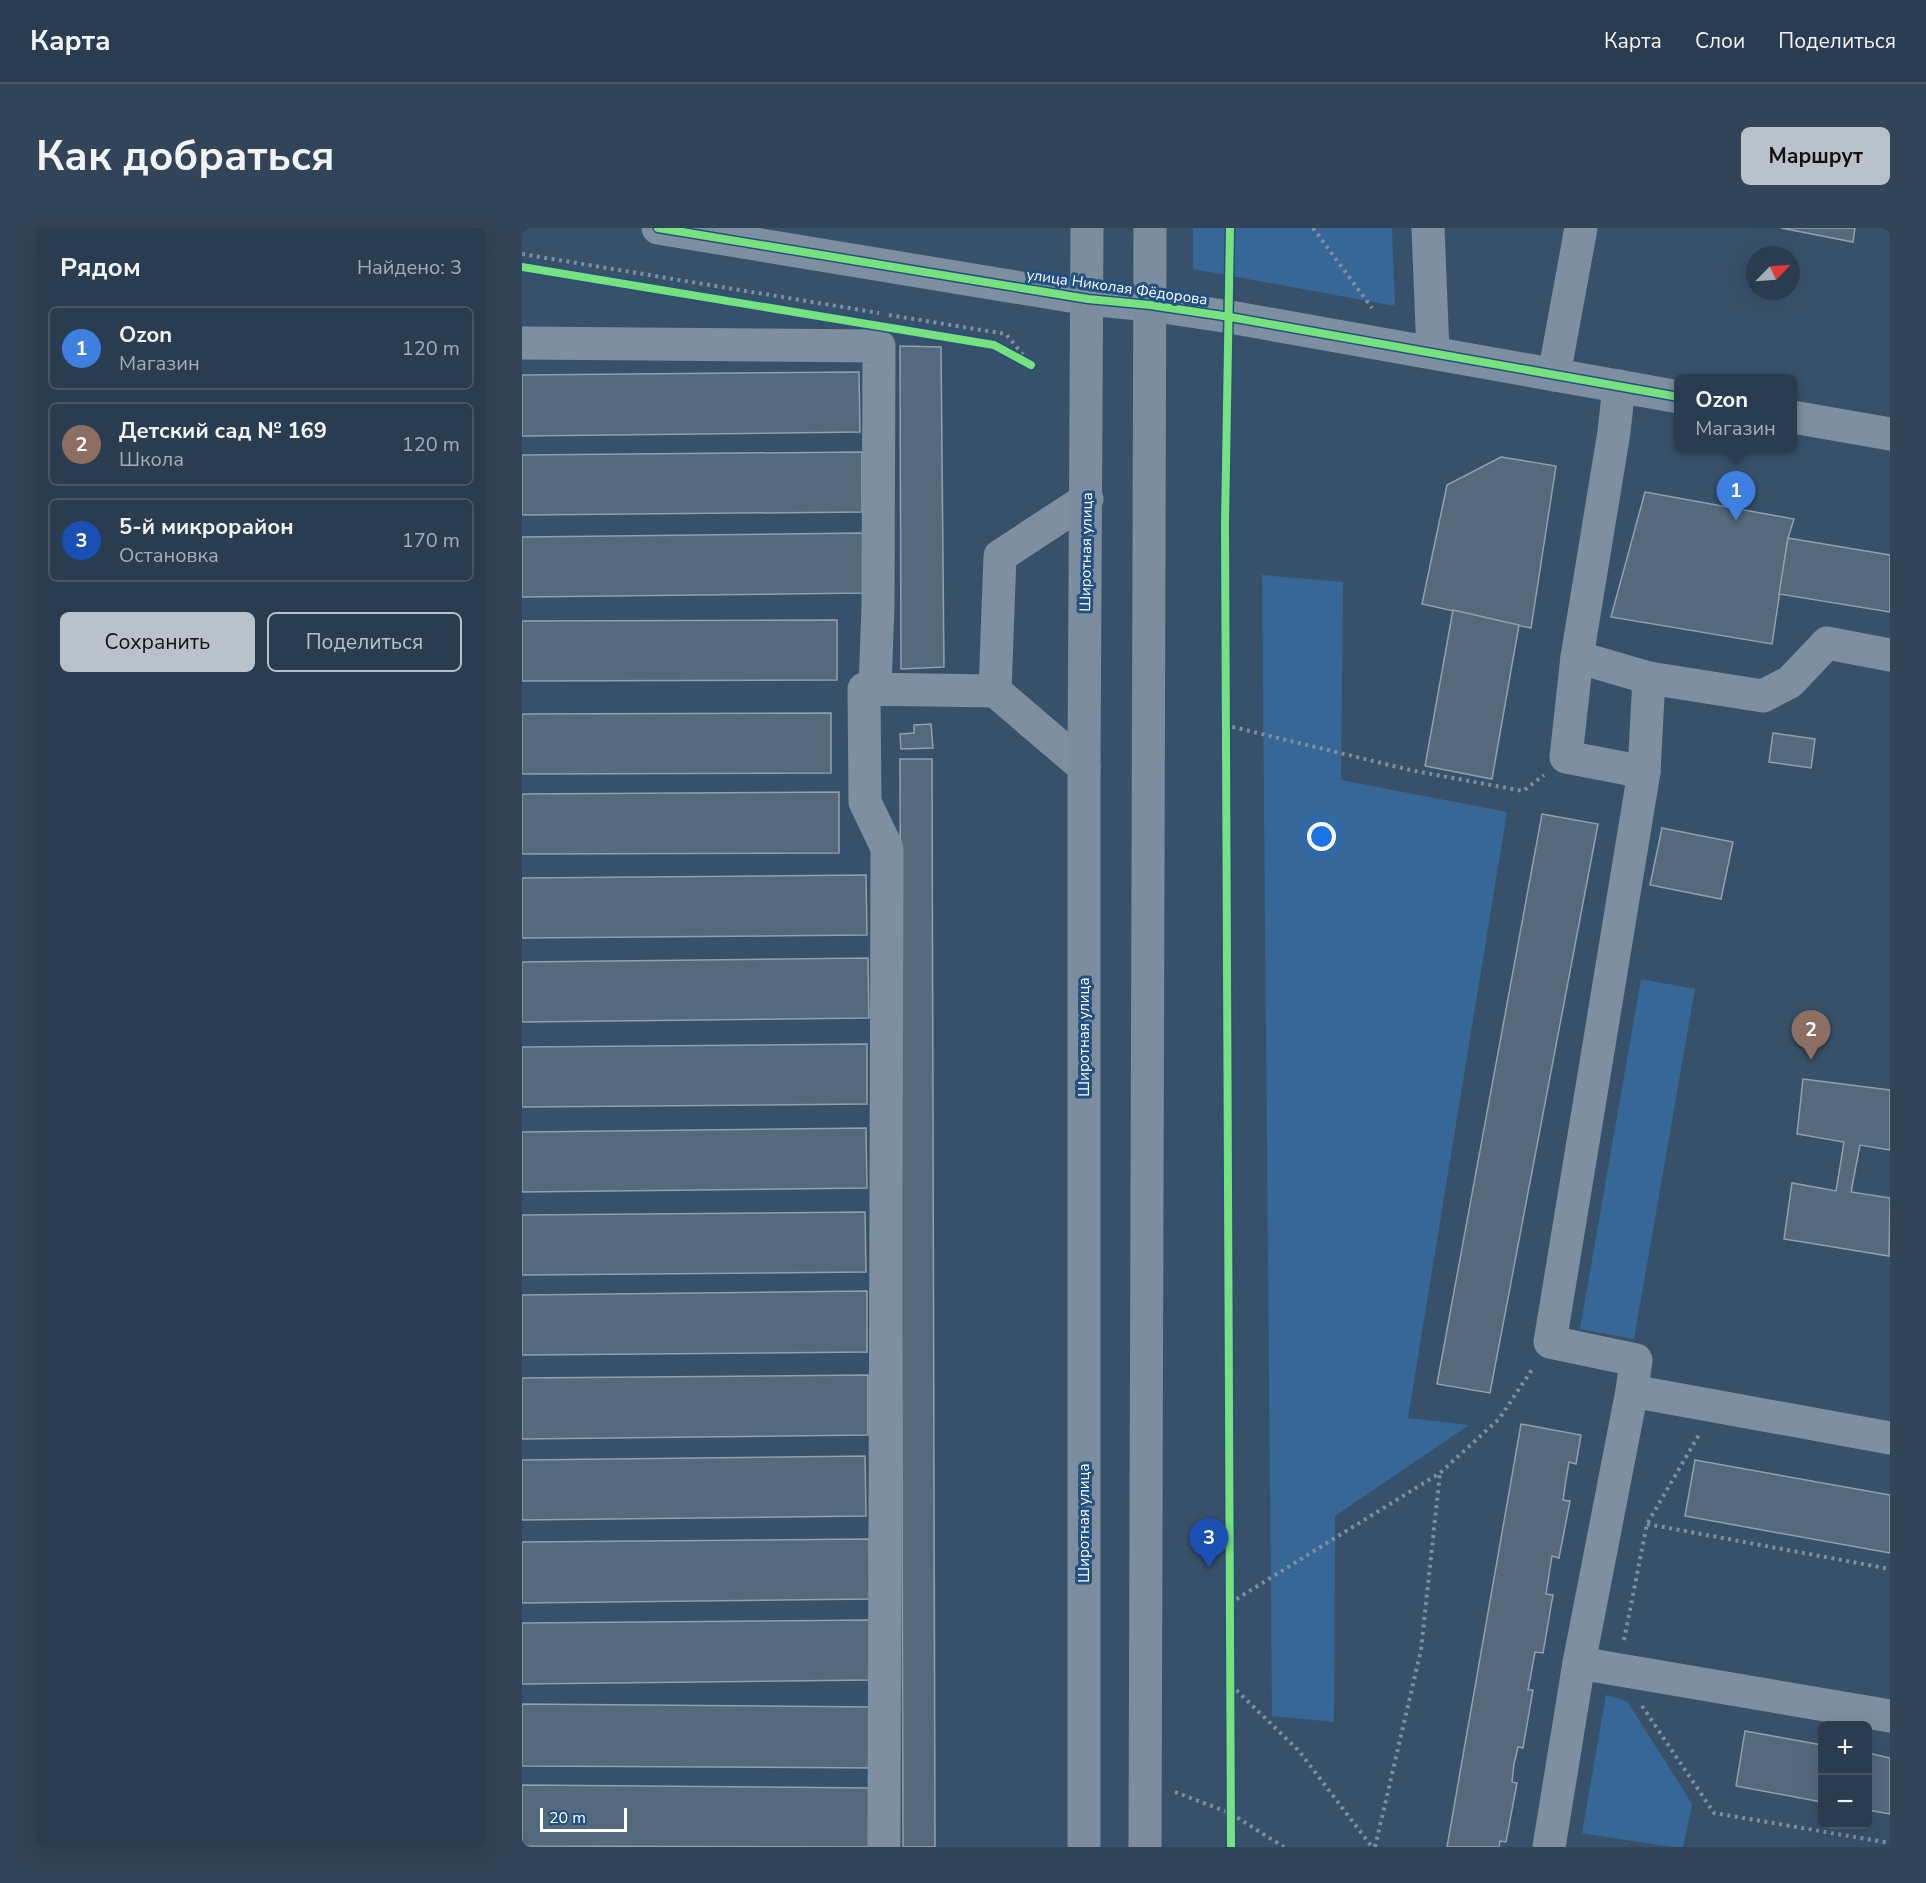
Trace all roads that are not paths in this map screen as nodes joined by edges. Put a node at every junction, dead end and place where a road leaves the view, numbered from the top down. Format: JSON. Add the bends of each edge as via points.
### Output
{"nodes":[{"id":1,"x":658,"y":228,"type":"edge"},
{"id":2,"x":1087,"y":228,"type":"edge"},
{"id":3,"x":1150,"y":228,"type":"edge"},
{"id":4,"x":1428,"y":228,"type":"edge"},
{"id":5,"x":1581,"y":228,"type":"edge"},
{"id":6,"x":1088,"y":299,"type":"junction"},
{"id":7,"x":1150,"y":305,"type":"junction"},
{"id":8,"x":522,"y":343,"type":"edge"},
{"id":9,"x":1433,"y":352,"type":"junction"},
{"id":10,"x":1554,"y":375,"type":"junction"},
{"id":11,"x":1619,"y":386,"type":"junction"},
{"id":12,"x":1674,"y":396,"type":"edge"},
{"id":13,"x":1797,"y":418,"type":"edge"},
{"id":14,"x":1890,"y":434,"type":"edge"},
{"id":15,"x":1086,"y":499,"type":"junction"},
{"id":16,"x":1890,"y":655,"type":"edge"},
{"id":17,"x":1577,"y":657,"type":"junction"},
{"id":18,"x":1649,"y":678,"type":"junction"},
{"id":19,"x":875,"y":688,"type":"junction"},
{"id":20,"x":995,"y":691,"type":"junction"},
{"id":21,"x":1084,"y":767,"type":"junction"},
{"id":22,"x":1644,"y":772,"type":"junction"},
{"id":23,"x":1632,"y":1391,"type":"junction"},
{"id":24,"x":1890,"y":1438,"type":"edge"},
{"id":25,"x":1579,"y":1663,"type":"junction"},
{"id":26,"x":1890,"y":1716,"type":"edge"},
{"id":27,"x":884,"y":1847,"type":"edge"},
{"id":28,"x":1084,"y":1847,"type":"edge"},
{"id":29,"x":1145,"y":1847,"type":"edge"},
{"id":30,"x":1550,"y":1847,"type":"edge"}],
"edges":[{"from":1,"to":6,"type":"street","name":"улица Николая Фёдорова"},
{"from":2,"to":6,"type":"main road","name":"Широтная улица"},
{"from":3,"to":7,"type":"main road"},
{"from":4,"to":9,"type":"street"},
{"from":5,"to":10,"type":"street"},
{"from":6,"to":7,"type":"street","name":"улица Николая Фёдорова"},
{"from":6,"to":15,"type":"main road","name":"Широтная улица"},
{"from":7,"to":9,"type":"street","name":"улица Николая Фёдорова"},
{"from":7,"to":29,"type":"main road"},
{"from":8,"to":19,"type":"street","via":[[879,346]]},
{"from":9,"to":10,"type":"street","name":"улица Николая Фёдорова"},
{"from":10,"to":11,"type":"street","name":"улица Николая Фёдорова"},
{"from":11,"to":12,"type":"street","name":"улица Николая Фёдорова"},
{"from":11,"to":17,"type":"street"},
{"from":13,"to":14,"type":"street"},
{"from":15,"to":20,"type":"street","via":[[1000,556]]},
{"from":15,"to":21,"type":"main road","name":"Широтная улица"},
{"from":16,"to":18,"type":"street","via":[[1827,643],[1790,682],[1763,696]]},
{"from":17,"to":18,"type":"street"},
{"from":17,"to":22,"type":"street","via":[[1566,757]]},
{"from":18,"to":22,"type":"street"},
{"from":19,"to":20,"type":"street"},
{"from":19,"to":27,"type":"street","via":[[864,689],[865,802],[887,848]]},
{"from":20,"to":21,"type":"street"},
{"from":21,"to":28,"type":"main road","name":"Широтная улица"},
{"from":22,"to":23,"type":"street","via":[[1551,1342],[1636,1360]]},
{"from":23,"to":24,"type":"street"},
{"from":23,"to":25,"type":"street"},
{"from":25,"to":26,"type":"street"},
{"from":25,"to":30,"type":"street"}]}
